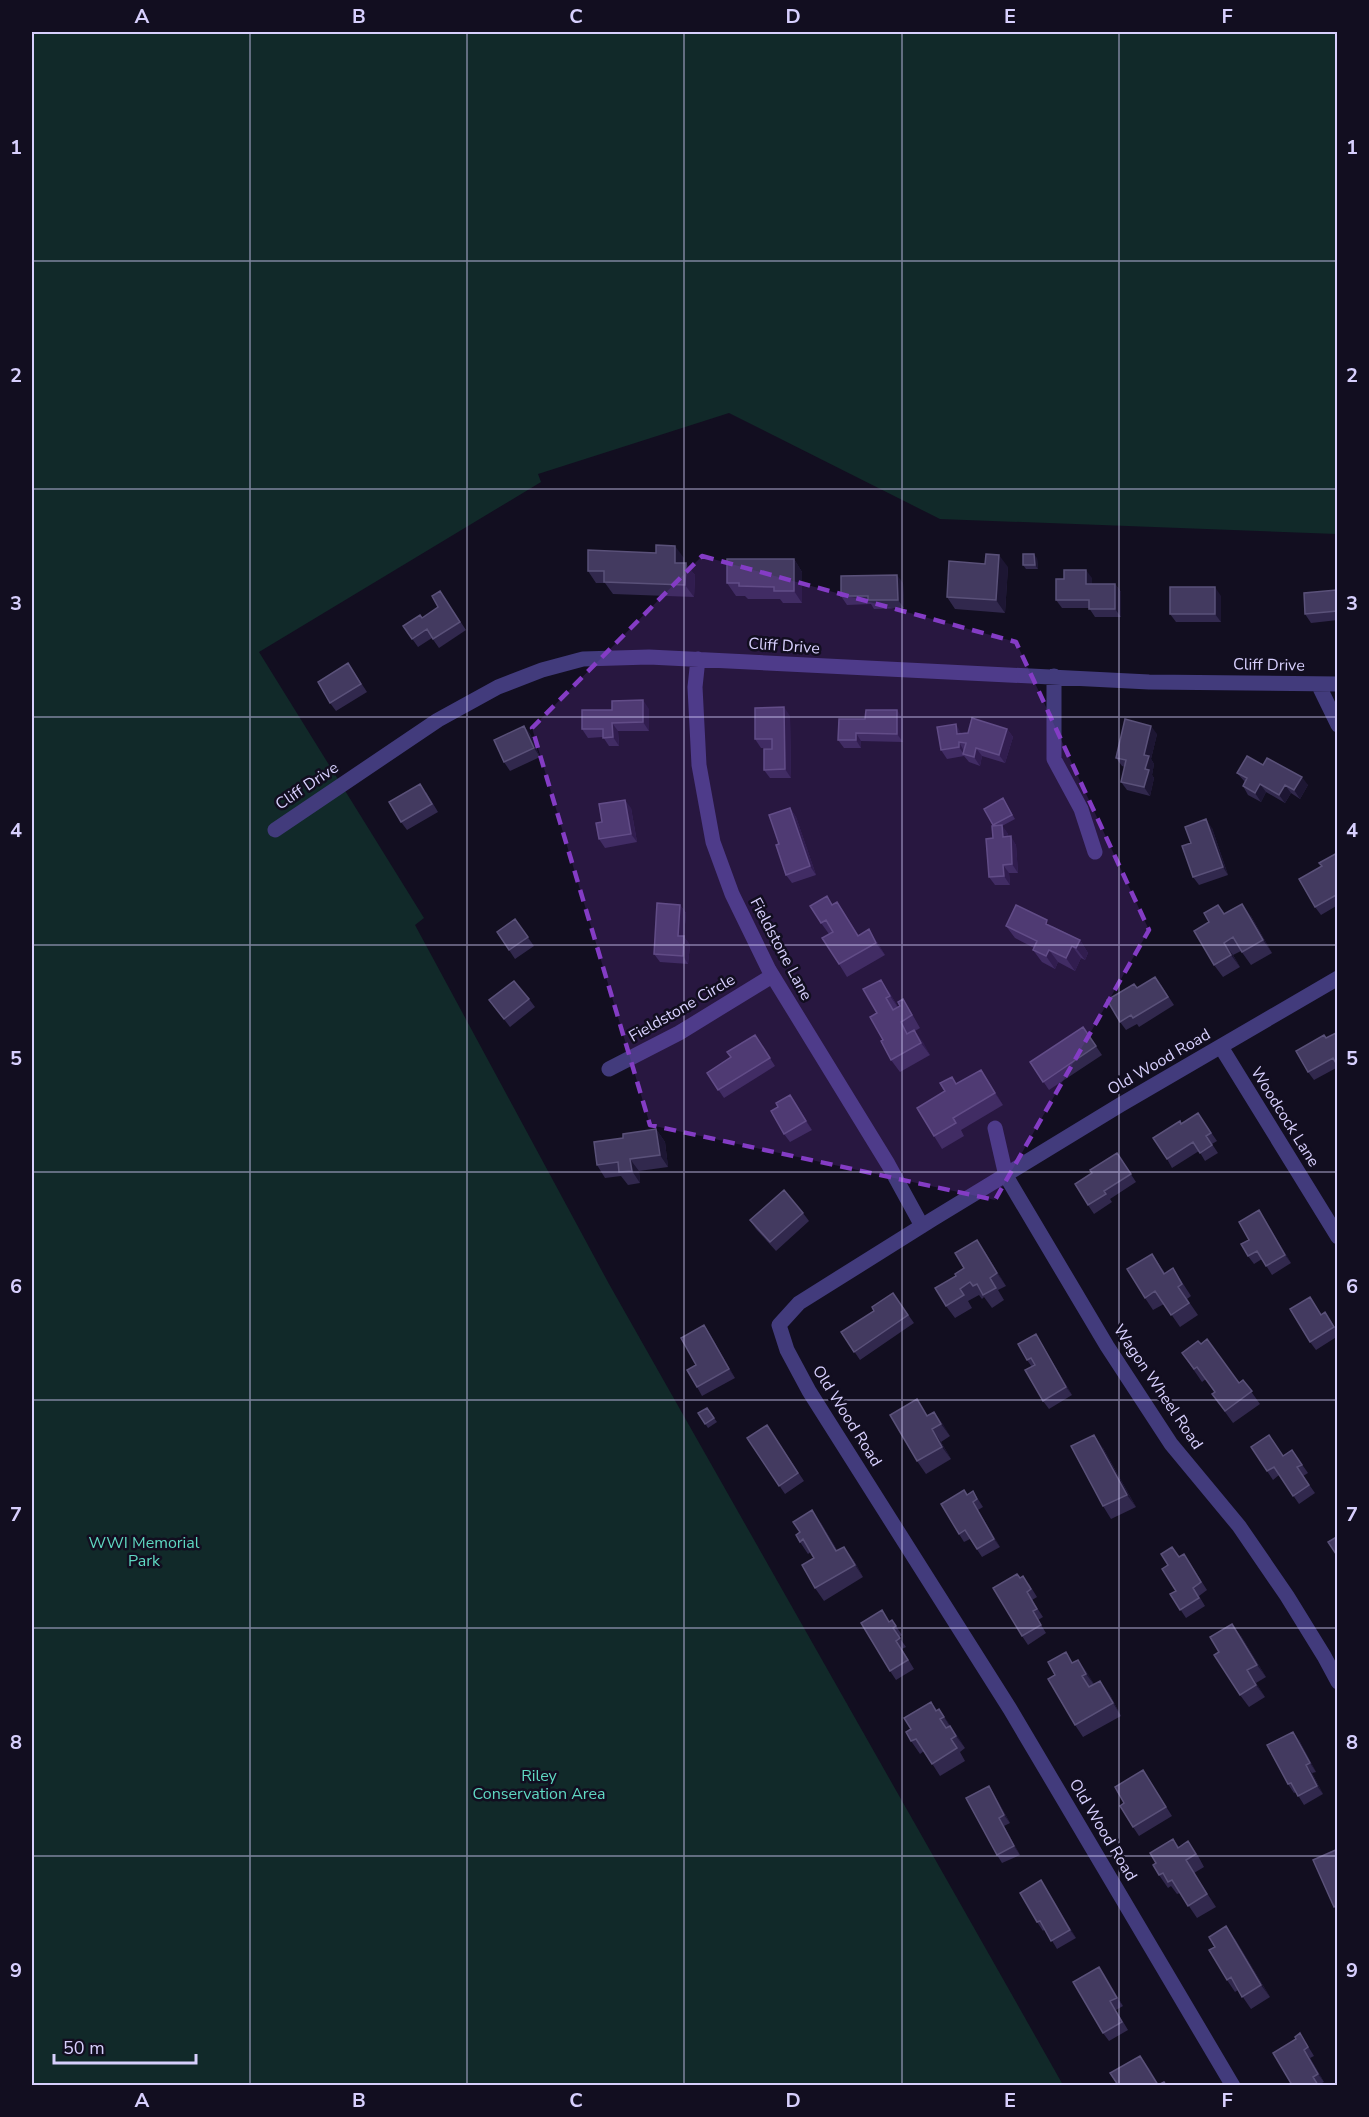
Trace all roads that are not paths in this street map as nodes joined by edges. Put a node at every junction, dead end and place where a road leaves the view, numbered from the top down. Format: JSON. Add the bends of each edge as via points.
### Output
{"nodes":[{"id":1,"x":698,"y":659,"type":"junction"},
{"id":2,"x":1053,"y":676,"type":"junction"},
{"id":3,"x":1318,"y":684,"type":"junction"},
{"id":4,"x":1338,"y":684,"type":"edge"},
{"id":5,"x":1338,"y":725,"type":"edge"},
{"id":6,"x":275,"y":830,"type":"dead end"},
{"id":7,"x":1095,"y":852,"type":"dead end"},
{"id":8,"x":772,"y":976,"type":"junction"},
{"id":9,"x":1338,"y":978,"type":"edge"},
{"id":10,"x":1221,"y":1047,"type":"junction"},
{"id":11,"x":609,"y":1069,"type":"dead end"},
{"id":12,"x":995,"y":1128,"type":"dead end"},
{"id":13,"x":1006,"y":1176,"type":"junction"},
{"id":14,"x":922,"y":1226,"type":"junction"},
{"id":15,"x":1338,"y":1237,"type":"edge"},
{"id":16,"x":1338,"y":1682,"type":"edge"},
{"id":17,"x":1233,"y":2085,"type":"edge"}],
"edges":[{"from":1,"to":2,"type":"street","name":"Cliff Drive"},
{"from":1,"to":6,"type":"street","name":"Cliff Drive","via":[[583,659],[498,687],[438,720]]},
{"from":1,"to":8,"type":"street","name":"Fieldstone Lane","via":[[695,687],[699,765],[713,842],[732,894]]},
{"from":2,"to":3,"type":"street","name":"Cliff Drive","via":[[1149,682]]},
{"from":2,"to":7,"type":"street","via":[[1054,759],[1081,809]]},
{"from":3,"to":4,"type":"street","name":"Cliff Drive"},
{"from":3,"to":5,"type":"street"},
{"from":8,"to":11,"type":"street","name":"Fieldstone Circle","via":[[679,1033]]},
{"from":8,"to":14,"type":"street","name":"Fieldstone Lane"},
{"from":9,"to":10,"type":"street","name":"Old Wood Road"},
{"from":10,"to":13,"type":"street","name":"Old Wood Road"},
{"from":10,"to":15,"type":"street","name":"Woodcock Lane"},
{"from":12,"to":13,"type":"street","name":"Wagon Wheel Road"},
{"from":13,"to":14,"type":"street","name":"Old Wood Road"},
{"from":13,"to":16,"type":"street","name":"Wagon Wheel Road","via":[[1107,1346],[1171,1444],[1239,1526]]},
{"from":14,"to":17,"type":"street","name":"Old Wood Road","via":[[799,1303],[779,1325],[787,1350],[1016,1719]]}]}
